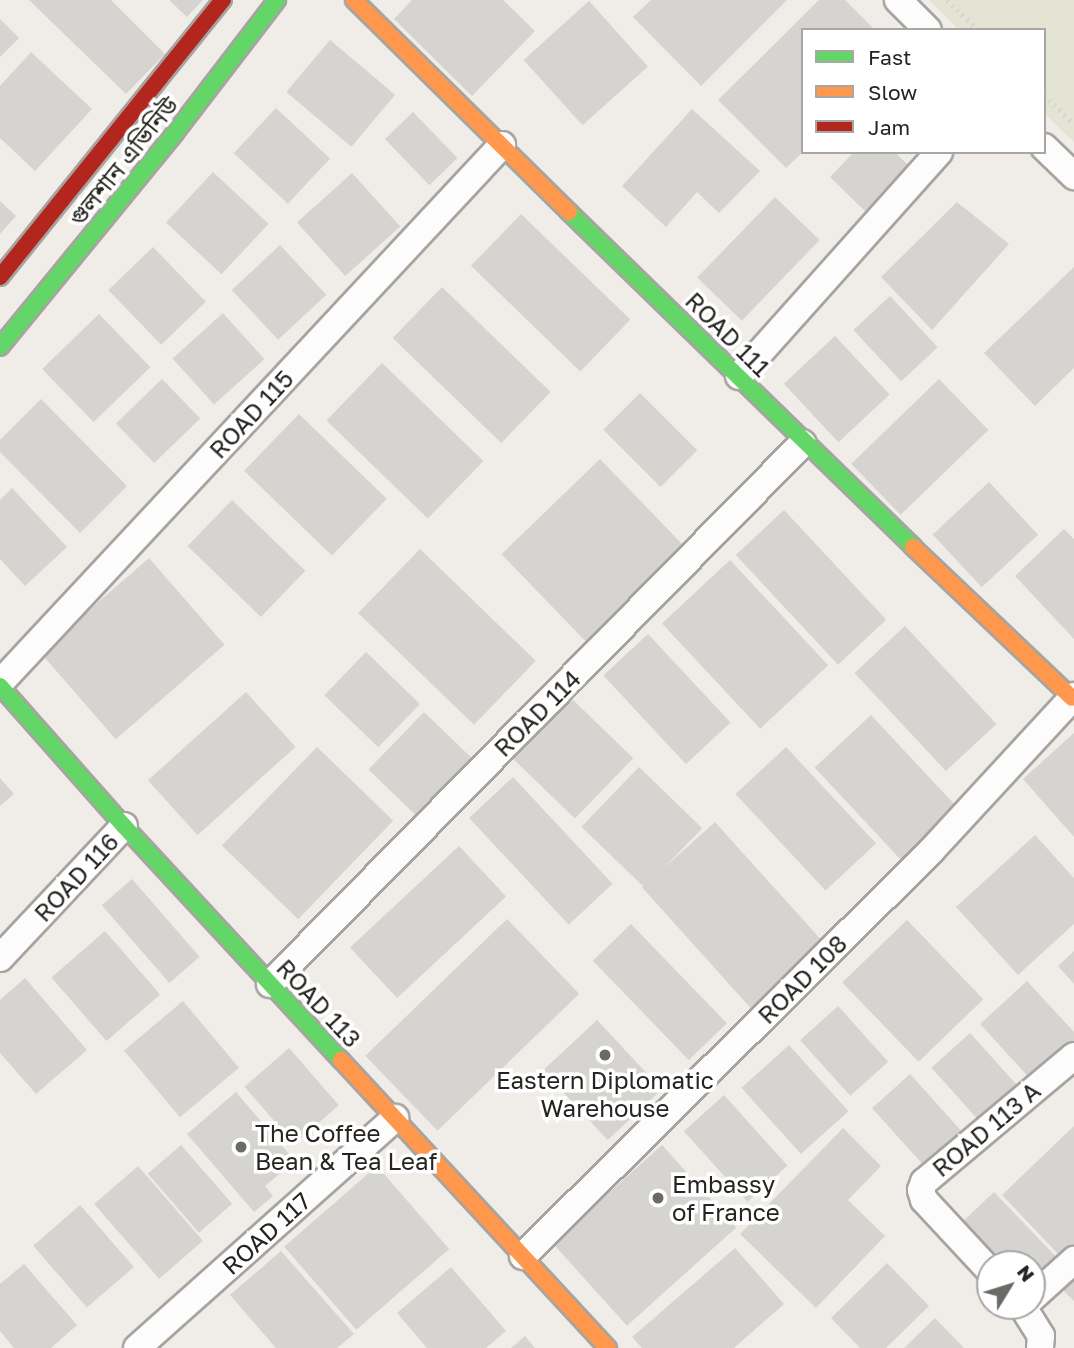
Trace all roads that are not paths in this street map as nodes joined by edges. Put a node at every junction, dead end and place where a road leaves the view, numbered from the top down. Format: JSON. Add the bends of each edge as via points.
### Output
{"nodes":[{"id":1,"x":223,"y":0,"type":"edge"},
{"id":2,"x":277,"y":0,"type":"edge"},
{"id":3,"x":355,"y":0,"type":"edge"},
{"id":4,"x":898,"y":0,"type":"edge"},
{"id":5,"x":926,"y":28,"type":"edge"},
{"id":6,"x":502,"y":145,"type":"junction"},
{"id":7,"x":1046,"y":149,"type":"edge"},
{"id":8,"x":937,"y":154,"type":"edge"},
{"id":9,"x":1074,"y":176,"type":"edge"},
{"id":10,"x":0,"y":277,"type":"edge"},
{"id":11,"x":0,"y":348,"type":"edge"},
{"id":12,"x":739,"y":376,"type":"junction"},
{"id":13,"x":803,"y":443,"type":"junction"},
{"id":14,"x":0,"y":685,"type":"edge"},
{"id":15,"x":1073,"y":697,"type":"edge"},
{"id":16,"x":124,"y":826,"type":"junction"},
{"id":17,"x":0,"y":958,"type":"edge"},
{"id":18,"x":270,"y":984,"type":"junction"},
{"id":19,"x":1074,"y":1056,"type":"edge"},
{"id":20,"x":394,"y":1118,"type":"junction"},
{"id":21,"x":523,"y":1256,"type":"junction"},
{"id":22,"x":976,"y":1256,"type":"edge"},
{"id":23,"x":1074,"y":1260,"type":"edge"},
{"id":24,"x":1046,"y":1285,"type":"edge"},
{"id":25,"x":1032,"y":1320,"type":"edge"},
{"id":26,"x":137,"y":1348,"type":"edge"},
{"id":27,"x":608,"y":1348,"type":"edge"},
{"id":28,"x":1040,"y":1348,"type":"edge"}],
"edges":[{"from":1,"to":10,"type":"street","name":"গুলশান এভিনিউ"},
{"from":2,"to":11,"type":"street","name":"গুলশান এভিনিউ","via":[[176,133]]},
{"from":3,"to":6,"type":"street","name":"ROAD 111"},
{"from":4,"to":5,"type":"street"},
{"from":6,"to":12,"type":"street","name":"ROAD 111"},
{"from":6,"to":14,"type":"street","name":"ROAD 115"},
{"from":7,"to":9,"type":"street"},
{"from":8,"to":12,"type":"street"},
{"from":12,"to":13,"type":"street","name":"ROAD 111"},
{"from":13,"to":15,"type":"street","name":"ROAD 111"},
{"from":13,"to":18,"type":"street","name":"ROAD 114"},
{"from":14,"to":16,"type":"street","name":"ROAD 113"},
{"from":15,"to":21,"type":"street","name":"ROAD 108","via":[[931,851]]},
{"from":16,"to":17,"type":"street","name":"ROAD 116"},
{"from":16,"to":18,"type":"street","name":"ROAD 113"},
{"from":18,"to":20,"type":"street","name":"ROAD 113"},
{"from":19,"to":22,"type":"street","name":"ROAD 113 A","via":[[924,1182],[924,1200]]},
{"from":20,"to":21,"type":"street","name":"ROAD 113"},
{"from":20,"to":26,"type":"street","name":"ROAD 117"},
{"from":21,"to":27,"type":"street","name":"ROAD 113"},
{"from":23,"to":24,"type":"street"},
{"from":25,"to":28,"type":"street","via":[[1041,1335]]}]}
